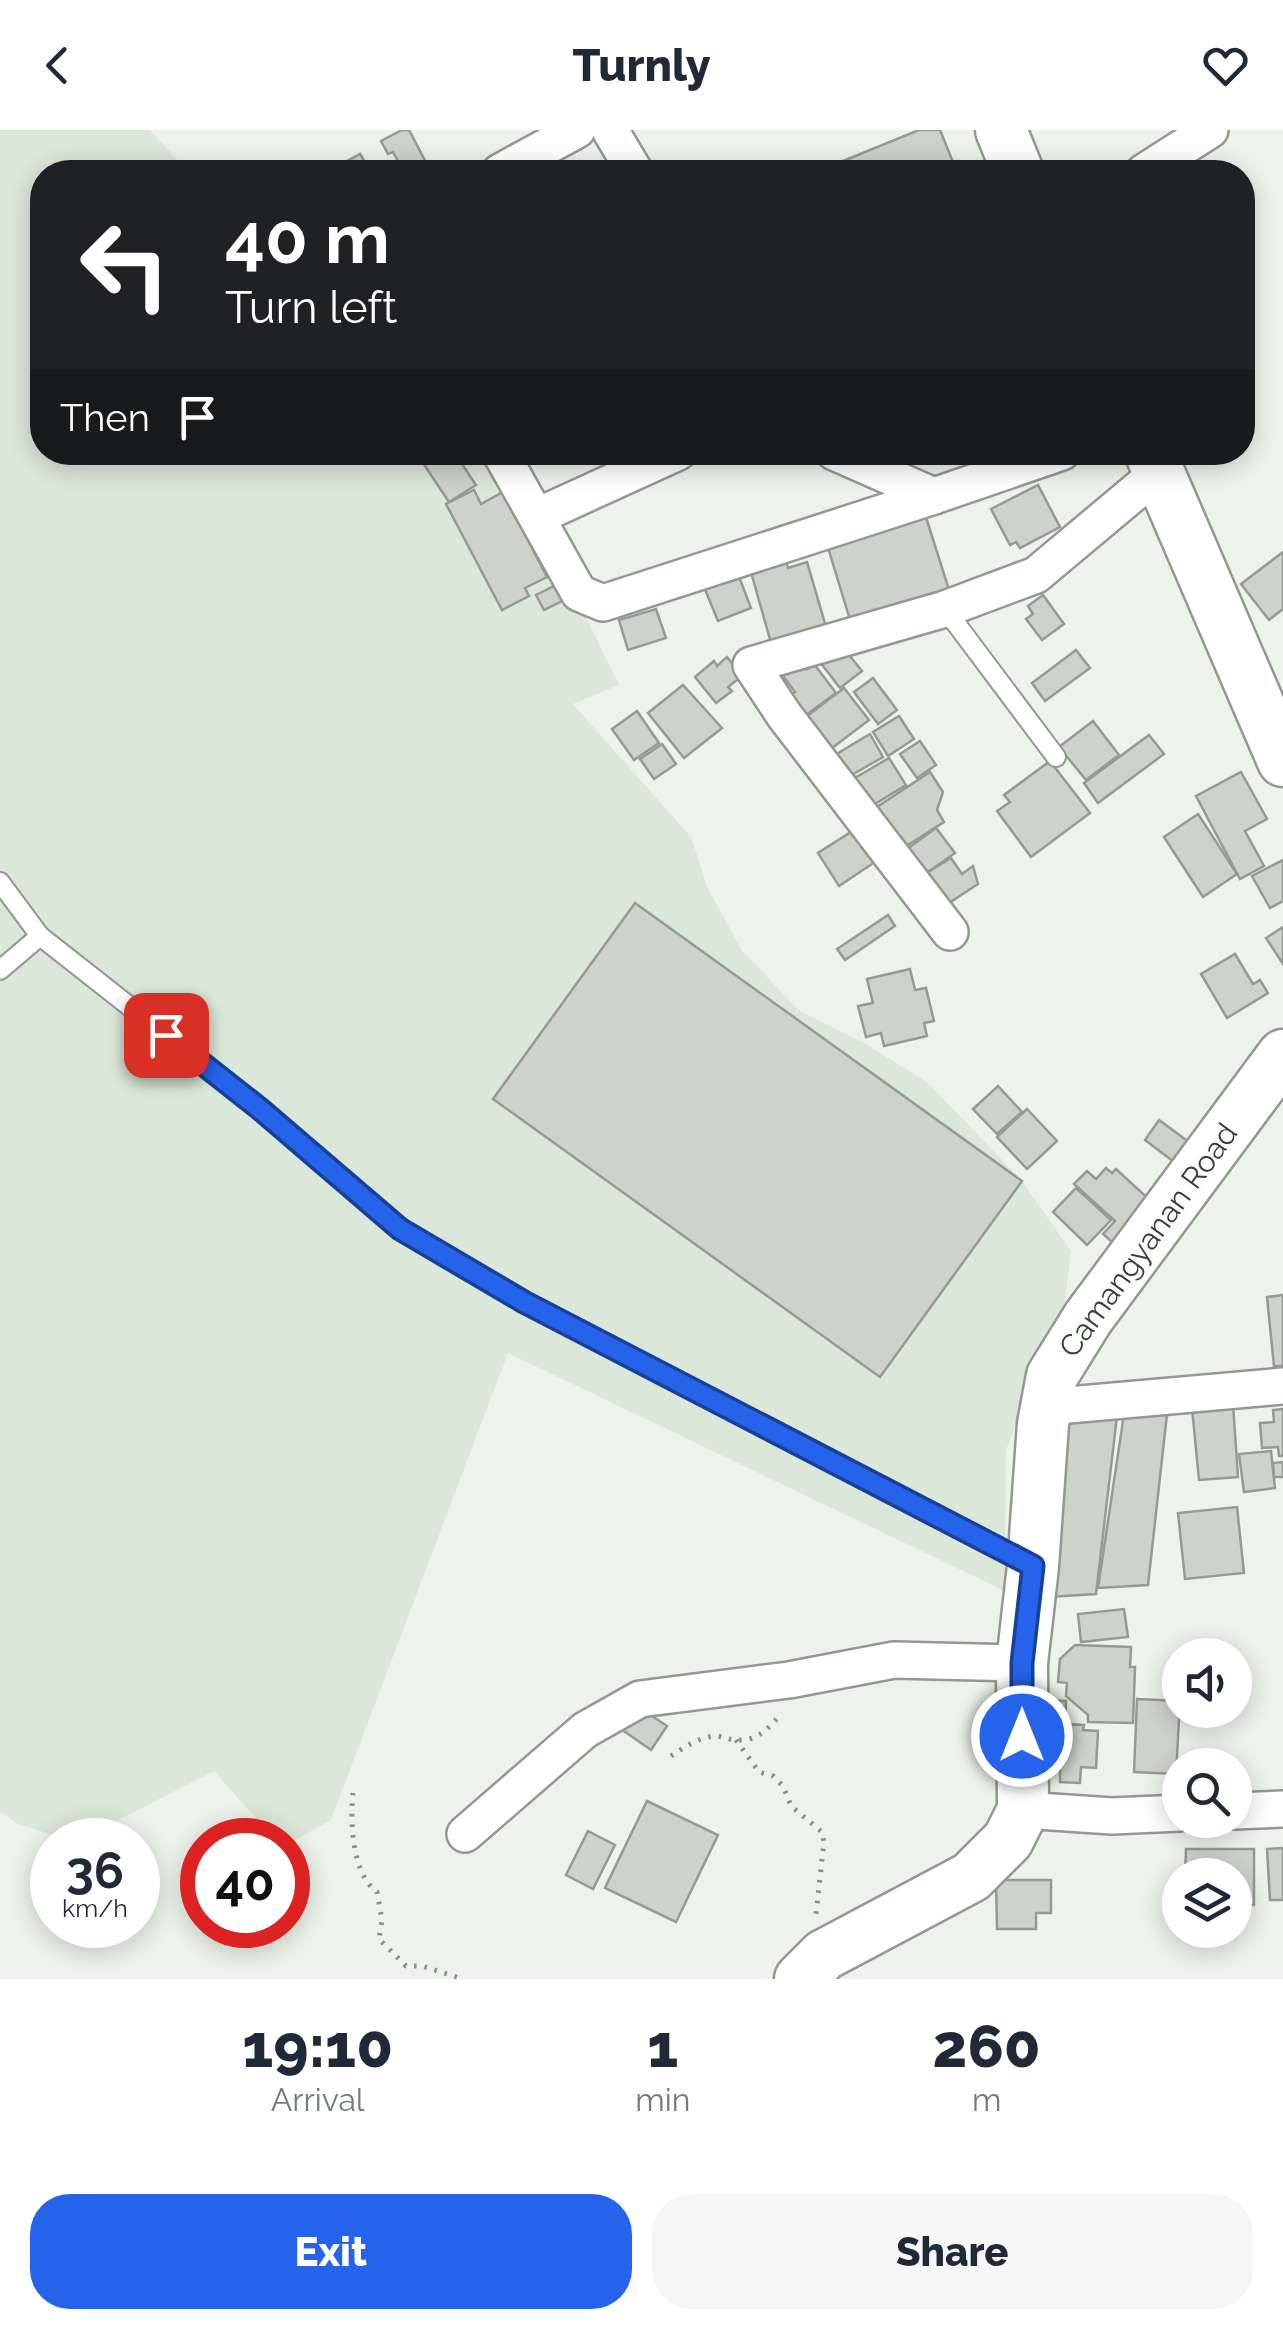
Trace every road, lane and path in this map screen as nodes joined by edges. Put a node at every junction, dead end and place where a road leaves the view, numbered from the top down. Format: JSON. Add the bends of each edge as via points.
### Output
{"nodes":[{"id":1,"x":577,"y":130,"type":"edge"},
{"id":2,"x":610,"y":130,"type":"edge"},
{"id":3,"x":1000,"y":130,"type":"edge"},
{"id":4,"x":1210,"y":130,"type":"edge"},
{"id":5,"x":522,"y":160,"type":"edge"},
{"id":6,"x":628,"y":160,"type":"edge"},
{"id":7,"x":1013,"y":160,"type":"edge"},
{"id":8,"x":1163,"y":160,"type":"edge"},
{"id":9,"x":508,"y":465,"type":"edge"},
{"id":10,"x":650,"y":465,"type":"edge"},
{"id":11,"x":864,"y":465,"type":"edge"},
{"id":12,"x":1024,"y":465,"type":"edge"},
{"id":13,"x":1151,"y":465,"type":"edge"},
{"id":14,"x":1155,"y":465,"type":"edge"},
{"id":15,"x":934,"y":496,"type":"junction"},
{"id":16,"x":538,"y":516,"type":"junction"},
{"id":17,"x":945,"y":609,"type":"junction"},
{"id":18,"x":1056,"y":757,"type":"dead end"},
{"id":19,"x":1283,"y":761,"type":"edge"},
{"id":20,"x":0,"y":882,"type":"edge"},
{"id":21,"x":950,"y":932,"type":"dead end"},
{"id":22,"x":40,"y":936,"type":"junction"},
{"id":23,"x":0,"y":970,"type":"edge"},
{"id":24,"x":1283,"y":1055,"type":"edge"},
{"id":25,"x":1283,"y":1386,"type":"edge"},
{"id":26,"x":1046,"y":1407,"type":"junction"},
{"id":27,"x":1033,"y":1566,"type":"junction"},
{"id":28,"x":1022,"y":1663,"type":"junction"},
{"id":29,"x":736,"y":1740,"type":"dead end"},
{"id":30,"x":353,"y":1793,"type":"dead end"},
{"id":31,"x":1283,"y":1809,"type":"edge"},
{"id":32,"x":1023,"y":1810,"type":"junction"},
{"id":33,"x":1252,"y":1810,"type":"edge"},
{"id":34,"x":1162,"y":1814,"type":"edge"},
{"id":35,"x":465,"y":1834,"type":"dead end"},
{"id":36,"x":811,"y":1921,"type":"dead end"},
{"id":37,"x":463,"y":1979,"type":"edge"},
{"id":38,"x":800,"y":1979,"type":"edge"}],
"edges":[{"from":1,"to":5,"type":"street"},
{"from":2,"to":6,"type":"street"},
{"from":3,"to":7,"type":"street"},
{"from":4,"to":8,"type":"street"},
{"from":9,"to":16,"type":"street"},
{"from":10,"to":16,"type":"street"},
{"from":11,"to":15,"type":"street"},
{"from":12,"to":15,"type":"street"},
{"from":13,"to":17,"type":"street","via":[[1036,575]]},
{"from":14,"to":19,"type":"street"},
{"from":15,"to":16,"type":"street","via":[[602,602],[579,594]]},
{"from":17,"to":18,"type":"lane"},
{"from":17,"to":21,"type":"street","via":[[751,665]]},
{"from":20,"to":22,"type":"lane"},
{"from":22,"to":23,"type":"lane"},
{"from":22,"to":27,"type":"lane","via":[[400,1229],[524,1302]]},
{"from":24,"to":26,"type":"street","name":"Camangyanan Road","via":[[1088,1318],[1052,1376]]},
{"from":25,"to":26,"type":"street"},
{"from":26,"to":27,"type":"street","name":"Camangyanan Road"},
{"from":27,"to":28,"type":"street","name":"Camangyanan Road"},
{"from":28,"to":32,"type":"street","name":"Camangyanan Road"},
{"from":28,"to":35,"type":"street","via":[[894,1660],[640,1699],[585,1730]]},
{"from":29,"to":36,"type":"path","via":[[759,1772],[773,1776],[792,1806],[822,1832],[819,1909]]},
{"from":30,"to":37,"type":"path","via":[[357,1852],[366,1885],[377,1892],[379,1939],[406,1966]]},
{"from":31,"to":33,"type":"street"},
{"from":32,"to":34,"type":"street"},
{"from":32,"to":38,"type":"street","via":[[1008,1840],[971,1877],[824,1956]]}]}
